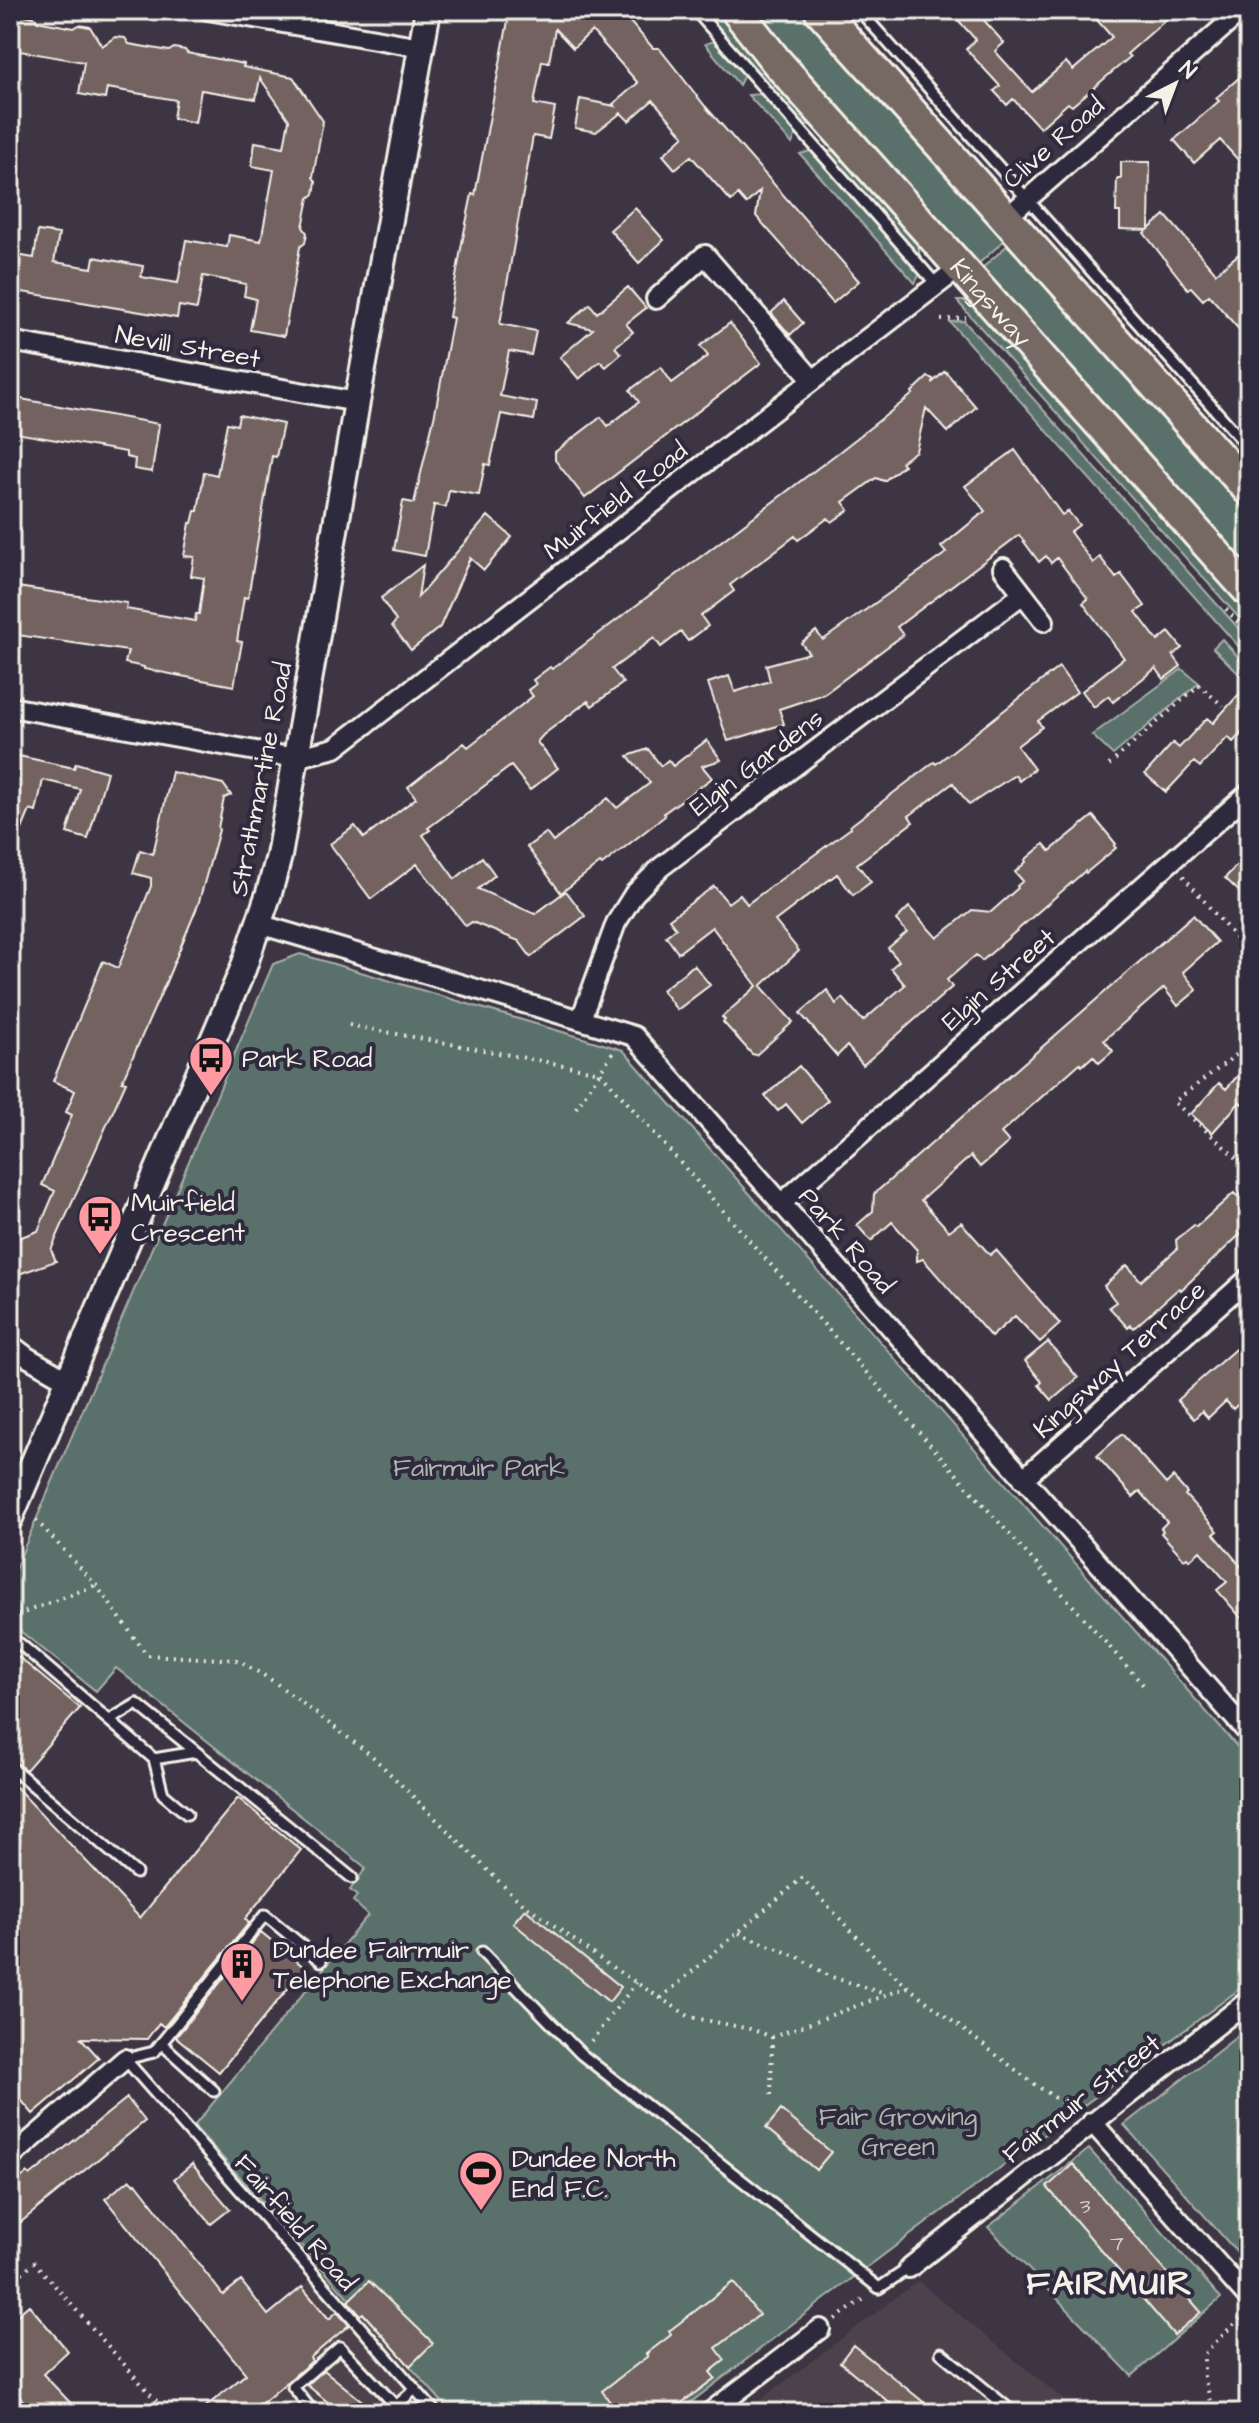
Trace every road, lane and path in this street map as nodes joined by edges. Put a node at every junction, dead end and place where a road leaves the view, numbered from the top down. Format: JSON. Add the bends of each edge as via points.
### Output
{"nodes":[{"id":1,"x":208,"y":10,"type":"edge"},
{"id":2,"x":428,"y":10,"type":"edge"},
{"id":3,"x":695,"y":10,"type":"edge"},
{"id":4,"x":736,"y":10,"type":"edge"},
{"id":5,"x":820,"y":10,"type":"edge"},
{"id":6,"x":859,"y":10,"type":"edge"},
{"id":7,"x":1243,"y":10,"type":"edge"},
{"id":8,"x":421,"y":47,"type":"junction"},
{"id":9,"x":1017,"y":208,"type":"junction"},
{"id":10,"x":948,"y":276,"type":"junction"},
{"id":11,"x":656,"y":299,"type":"dead end"},
{"id":12,"x":966,"y":318,"type":"dead end"},
{"id":13,"x":941,"y":320,"type":"dead end"},
{"id":14,"x":10,"y":341,"type":"edge"},
{"id":15,"x":813,"y":380,"type":"junction"},
{"id":16,"x":357,"y":402,"type":"junction"},
{"id":17,"x":1249,"y":448,"type":"edge"},
{"id":18,"x":1249,"y":490,"type":"edge"},
{"id":19,"x":1003,"y":568,"type":"dead end"},
{"id":20,"x":1249,"y":591,"type":"edge"},
{"id":21,"x":1023,"y":594,"type":"junction"},
{"id":22,"x":1044,"y":621,"type":"dead end"},
{"id":23,"x":1223,"y":706,"type":"dead end"},
{"id":24,"x":10,"y":707,"type":"edge"},
{"id":25,"x":295,"y":758,"type":"junction"},
{"id":26,"x":1109,"y":765,"type":"dead end"},
{"id":27,"x":1249,"y":793,"type":"edge"},
{"id":28,"x":1171,"y":862,"type":"junction"},
{"id":29,"x":259,"y":924,"type":"junction"},
{"id":30,"x":1249,"y":954,"type":"edge"},
{"id":31,"x":581,"y":1019,"type":"junction"},
{"id":32,"x":349,"y":1025,"type":"dead end"},
{"id":33,"x":625,"y":1033,"type":"junction"},
{"id":34,"x":1249,"y":1045,"type":"edge"},
{"id":35,"x":600,"y":1072,"type":"junction"},
{"id":36,"x":576,"y":1108,"type":"dead end"},
{"id":37,"x":1249,"y":1151,"type":"edge"},
{"id":38,"x":1240,"y":1161,"type":"junction"},
{"id":39,"x":1249,"y":1169,"type":"edge"},
{"id":40,"x":781,"y":1204,"type":"junction"},
{"id":41,"x":1249,"y":1278,"type":"edge"},
{"id":42,"x":10,"y":1344,"type":"edge"},
{"id":43,"x":69,"y":1381,"type":"junction"},
{"id":44,"x":1023,"y":1479,"type":"junction"},
{"id":45,"x":14,"y":1509,"type":"edge"},
{"id":46,"x":96,"y":1585,"type":"junction"},
{"id":47,"x":10,"y":1618,"type":"edge"},
{"id":48,"x":10,"y":1640,"type":"edge"},
{"id":49,"x":1145,"y":1687,"type":"dead end"},
{"id":50,"x":110,"y":1720,"type":"junction"},
{"id":51,"x":1249,"y":1734,"type":"edge"},
{"id":52,"x":196,"y":1752,"type":"junction"},
{"id":53,"x":154,"y":1759,"type":"junction"},
{"id":54,"x":10,"y":1766,"type":"edge"},
{"id":55,"x":187,"y":1814,"type":"dead end"},
{"id":56,"x":136,"y":1873,"type":"dead end"},
{"id":57,"x":352,"y":1878,"type":"dead end"},
{"id":58,"x":737,"y":1932,"type":"junction"},
{"id":59,"x":482,"y":1952,"type":"dead end"},
{"id":60,"x":321,"y":1961,"type":"dead end"},
{"id":61,"x":636,"y":1983,"type":"junction"},
{"id":62,"x":908,"y":1987,"type":"junction"},
{"id":63,"x":887,"y":1995,"type":"junction"},
{"id":64,"x":660,"y":1998,"type":"junction"},
{"id":65,"x":1249,"y":2000,"type":"edge"},
{"id":66,"x":772,"y":2037,"type":"junction"},
{"id":67,"x":161,"y":2043,"type":"junction"},
{"id":68,"x":581,"y":2054,"type":"junction"},
{"id":69,"x":125,"y":2059,"type":"junction"},
{"id":70,"x":214,"y":2091,"type":"dead end"},
{"id":71,"x":771,"y":2095,"type":"dead end"},
{"id":72,"x":1092,"y":2122,"type":"junction"},
{"id":73,"x":10,"y":2158,"type":"edge"},
{"id":74,"x":909,"y":2268,"type":"joint"},
{"id":75,"x":10,"y":2284,"type":"edge"},
{"id":76,"x":879,"y":2288,"type":"junction"},
{"id":77,"x":1249,"y":2299,"type":"edge"},
{"id":78,"x":1249,"y":2310,"type":"edge"},
{"id":79,"x":820,"y":2329,"type":"joint"},
{"id":80,"x":941,"y":2353,"type":"dead end"},
{"id":81,"x":414,"y":2390,"type":"junction"},
{"id":82,"x":1213,"y":2408,"type":"dead end"},
{"id":83,"x":167,"y":2413,"type":"edge"},
{"id":84,"x":314,"y":2413,"type":"edge"},
{"id":85,"x":436,"y":2413,"type":"edge"},
{"id":86,"x":709,"y":2413,"type":"edge"},
{"id":87,"x":1014,"y":2413,"type":"edge"}],
"edges":[{"from":1,"to":8,"type":"street"},
{"from":2,"to":8,"type":"street","name":"Strathmartine Road"},
{"from":3,"to":10,"type":"lane","name":"Kingsway"},
{"from":4,"to":10,"type":"highway","name":"Kingsway"},
{"from":5,"to":9,"type":"highway"},
{"from":6,"to":9,"type":"lane"},
{"from":7,"to":9,"type":"street","name":"Clive Road"},
{"from":8,"to":16,"type":"street","name":"Strathmartine Road"},
{"from":9,"to":17,"type":"lane"},
{"from":9,"to":18,"type":"highway"},
{"from":10,"to":15,"type":"street","name":"Muirfield Road"},
{"from":10,"to":20,"type":"highway","name":"Kingsway"},
{"from":11,"to":15,"type":"street","via":[[705,255]]},
{"from":12,"to":13,"type":"path"},
{"from":14,"to":16,"type":"street","name":"Nevill Street"},
{"from":15,"to":25,"type":"street","name":"Muirfield Road","via":[[335,748]]},
{"from":16,"to":25,"type":"street","name":"Strathmartine Road"},
{"from":19,"to":21,"type":"street"},
{"from":21,"to":22,"type":"street"},
{"from":21,"to":31,"type":"street","name":"Elgin Gardens","via":[[661,867],[634,894],[616,923]]},
{"from":23,"to":26,"type":"path","via":[[1199,685]]},
{"from":24,"to":25,"type":"street"},
{"from":25,"to":29,"type":"street","name":"Strathmartine Road","via":[[279,856]]},
{"from":27,"to":28,"type":"street","name":"Elgin Street"},
{"from":28,"to":30,"type":"path"},
{"from":28,"to":40,"type":"street","name":"Elgin Street"},
{"from":29,"to":31,"type":"street","name":"Park Road"},
{"from":29,"to":43,"type":"street","name":"Strathmartine Road"},
{"from":31,"to":33,"type":"street","name":"Park Road"},
{"from":32,"to":35,"type":"path"},
{"from":33,"to":35,"type":"path"},
{"from":33,"to":40,"type":"street","name":"Park Road","via":[[634,1036]]},
{"from":34,"to":38,"type":"path","via":[[1174,1102]]},
{"from":35,"to":36,"type":"path"},
{"from":35,"to":49,"type":"path"},
{"from":37,"to":38,"type":"path"},
{"from":38,"to":39,"type":"path"},
{"from":40,"to":44,"type":"street","name":"Park Road"},
{"from":41,"to":44,"type":"street","name":"Kingsway Terrace"},
{"from":42,"to":43,"type":"street"},
{"from":43,"to":45,"type":"street","name":"Strathmartine Road"},
{"from":44,"to":51,"type":"street","name":"Park Road"},
{"from":45,"to":46,"type":"path"},
{"from":46,"to":47,"type":"path"},
{"from":46,"to":61,"type":"path","via":[[147,1655],[238,1660],[273,1681],[371,1755],[515,1897]]},
{"from":48,"to":50,"type":"lane"},
{"from":50,"to":52,"type":"lane","via":[[137,1704]]},
{"from":50,"to":53,"type":"lane"},
{"from":52,"to":53,"type":"lane"},
{"from":52,"to":57,"type":"lane"},
{"from":53,"to":55,"type":"lane","via":[[163,1794]]},
{"from":54,"to":56,"type":"lane"},
{"from":58,"to":62,"type":"path","via":[[802,1878]]},
{"from":58,"to":63,"type":"path","via":[[829,1976]]},
{"from":58,"to":64,"type":"path"},
{"from":59,"to":68,"type":"lane"},
{"from":60,"to":67,"type":"lane","via":[[265,1915]]},
{"from":61,"to":64,"type":"path"},
{"from":61,"to":68,"type":"path"},
{"from":62,"to":63,"type":"path"},
{"from":62,"to":72,"type":"path"},
{"from":63,"to":66,"type":"path"},
{"from":64,"to":66,"type":"path","via":[[690,2017]]},
{"from":65,"to":72,"type":"street","name":"Fairmuir Street"},
{"from":66,"to":71,"type":"path"},
{"from":67,"to":69,"type":"lane","via":[[154,2052]]},
{"from":67,"to":70,"type":"lane"},
{"from":68,"to":76,"type":"lane"},
{"from":69,"to":73,"type":"street"},
{"from":69,"to":81,"type":"lane","name":"Fairfield Road"},
{"from":72,"to":74,"type":"street","name":"Fairmuir Street"},
{"from":72,"to":77,"type":"street"},
{"from":74,"to":76,"type":"lane"},
{"from":75,"to":83,"type":"path","via":[[34,2262]]},
{"from":76,"to":79,"type":"path"},
{"from":78,"to":82,"type":"path","via":[[1204,2354]]},
{"from":79,"to":86,"type":"street"},
{"from":80,"to":87,"type":"lane"},
{"from":81,"to":84,"type":"lane","via":[[396,2406],[340,2347],[293,2387]]},
{"from":81,"to":85,"type":"lane","name":"Fairfield Road"}]}
